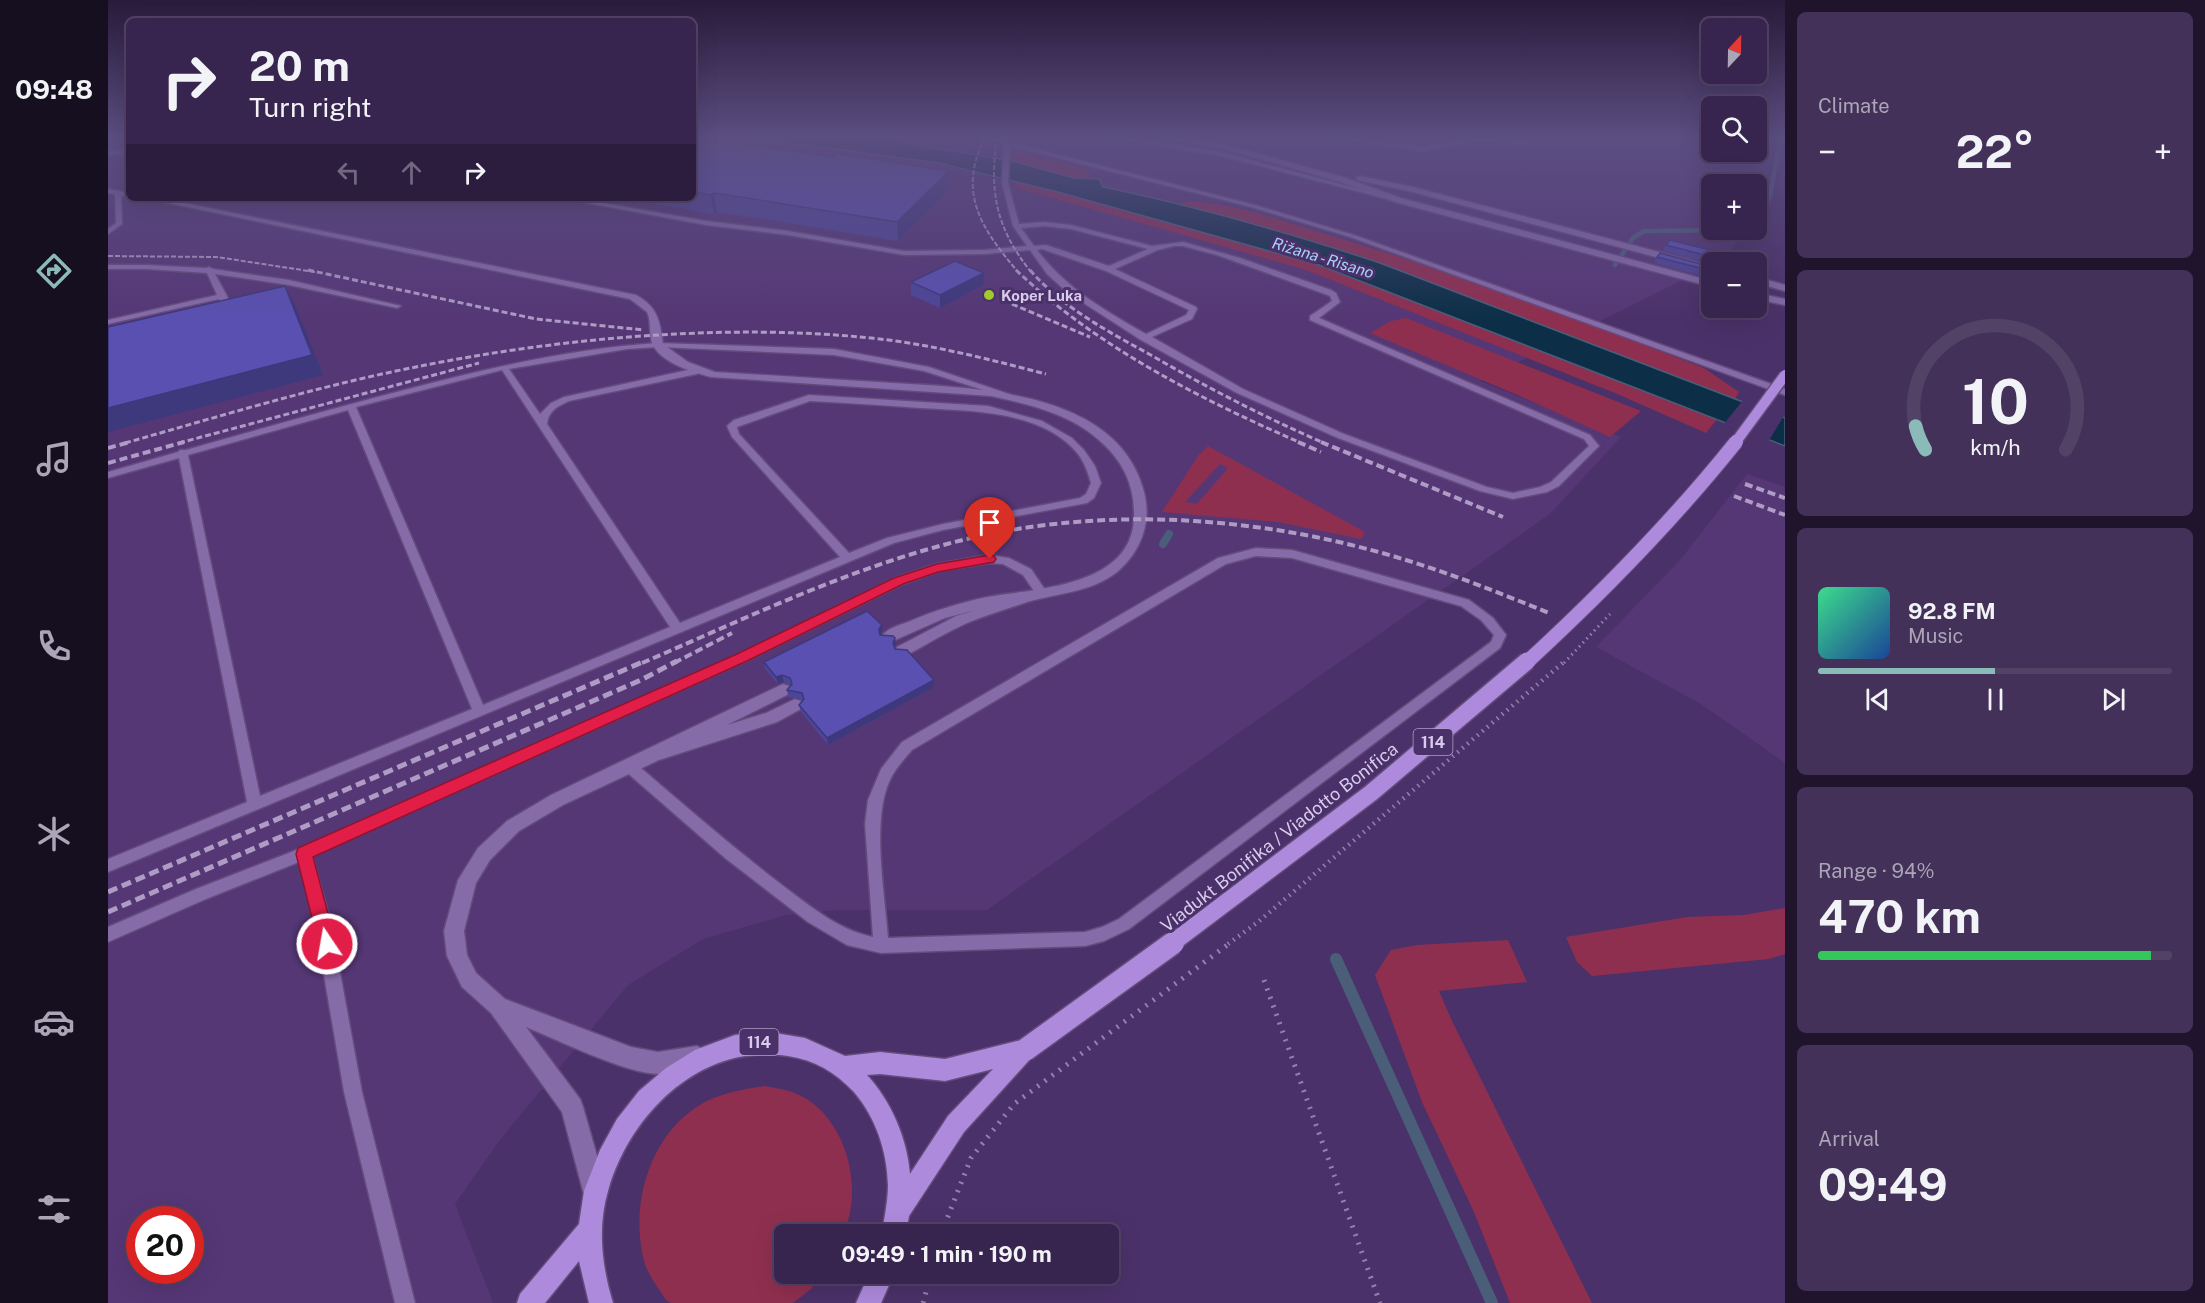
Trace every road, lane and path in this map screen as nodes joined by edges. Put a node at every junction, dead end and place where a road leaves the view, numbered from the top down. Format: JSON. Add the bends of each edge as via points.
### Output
{"nodes":[{"id":1,"x":118,"y":198,"type":"edge"},
{"id":2,"x":1009,"y":198,"type":"edge"},
{"id":3,"x":1222,"y":198,"type":"edge"},
{"id":4,"x":1390,"y":198,"type":"edge"},
{"id":5,"x":1392,"y":198,"type":"edge"},
{"id":6,"x":1438,"y":198,"type":"edge"},
{"id":7,"x":1398,"y":200,"type":"junction"},
{"id":8,"x":163,"y":201,"type":"edge"},
{"id":9,"x":580,"y":201,"type":"edge"},
{"id":10,"x":1016,"y":226,"type":"junction"},
{"id":11,"x":108,"y":231,"type":"edge"},
{"id":12,"x":1029,"y":247,"type":"junction"},
{"id":13,"x":1155,"y":249,"type":"junction"},
{"id":14,"x":1701,"y":265,"type":"edge"},
{"id":15,"x":108,"y":267,"type":"edge"},
{"id":16,"x":209,"y":269,"type":"junction"},
{"id":17,"x":1110,"y":270,"type":"junction"},
{"id":18,"x":1701,"y":281,"type":"edge"},
{"id":19,"x":1767,"y":283,"type":"edge"},
{"id":20,"x":1785,"y":288,"type":"edge"},
{"id":21,"x":223,"y":296,"type":"junction"},
{"id":22,"x":1767,"y":298,"type":"edge"},
{"id":23,"x":1785,"y":302,"type":"edge"},
{"id":24,"x":397,"y":306,"type":"dead end"},
{"id":25,"x":219,"y":316,"type":"edge"},
{"id":26,"x":108,"y":322,"type":"edge"},
{"id":27,"x":1144,"y":338,"type":"junction"},
{"id":28,"x":658,"y":345,"type":"junction"},
{"id":29,"x":504,"y":367,"type":"junction"},
{"id":30,"x":697,"y":371,"type":"junction"},
{"id":31,"x":1785,"y":375,"type":"edge"},
{"id":32,"x":1785,"y":392,"type":"edge"},
{"id":33,"x":1020,"y":399,"type":"junction"},
{"id":34,"x":351,"y":405,"type":"junction"},
{"id":35,"x":542,"y":424,"type":"junction"},
{"id":36,"x":183,"y":452,"type":"junction"},
{"id":37,"x":108,"y":475,"type":"edge"},
{"id":38,"x":846,"y":557,"type":"junction"},
{"id":39,"x":1035,"y":596,"type":"junction"},
{"id":40,"x":677,"y":628,"type":"junction"},
{"id":41,"x":888,"y":637,"type":"edge"},
{"id":42,"x":902,"y":651,"type":"edge"},
{"id":43,"x":783,"y":690,"type":"dead end"},
{"id":44,"x":795,"y":705,"type":"dead end"},
{"id":45,"x":479,"y":711,"type":"junction"},
{"id":46,"x":654,"y":755,"type":"junction"},
{"id":47,"x":629,"y":766,"type":"junction"},
{"id":48,"x":255,"y":805,"type":"junction"},
{"id":49,"x":304,"y":854,"type":"junction"},
{"id":50,"x":108,"y":866,"type":"edge"},
{"id":51,"x":108,"y":935,"type":"edge"},
{"id":52,"x":881,"y":946,"type":"junction"},
{"id":53,"x":1264,"y":980,"type":"dead end"},
{"id":54,"x":498,"y":1006,"type":"junction"},
{"id":55,"x":1025,"y":1050,"type":"junction"},
{"id":56,"x":702,"y":1057,"type":"junction"},
{"id":57,"x":843,"y":1067,"type":"junction"},
{"id":58,"x":1043,"y":1080,"type":"dead end"},
{"id":59,"x":595,"y":1191,"type":"junction"},
{"id":60,"x":900,"y":1210,"type":"junction"},
{"id":61,"x":896,"y":1224,"type":"edge"},
{"id":62,"x":945,"y":1224,"type":"edge"},
{"id":63,"x":590,"y":1229,"type":"junction"},
{"id":64,"x":877,"y":1284,"type":"edge"},
{"id":65,"x":928,"y":1284,"type":"edge"},
{"id":66,"x":405,"y":1303,"type":"edge"},
{"id":67,"x":529,"y":1303,"type":"edge"},
{"id":68,"x":601,"y":1303,"type":"edge"},
{"id":69,"x":868,"y":1303,"type":"edge"},
{"id":70,"x":923,"y":1303,"type":"edge"},
{"id":71,"x":1380,"y":1303,"type":"edge"}],
"edges":[{"from":1,"to":11,"type":"lane","via":[[119,224]]},
{"from":2,"to":10,"type":"lane"},
{"from":3,"to":32,"type":"lane","via":[[1352,236]]},
{"from":4,"to":7,"type":"lane"},
{"from":5,"to":7,"type":"street"},
{"from":6,"to":14,"type":"street"},
{"from":7,"to":18,"type":"street"},
{"from":8,"to":28,"type":"street","via":[[633,297],[651,309],[657,320]]},
{"from":9,"to":12,"type":"lane","via":[[903,253]]},
{"from":10,"to":12,"type":"lane"},
{"from":10,"to":13,"type":"lane","via":[[1073,227]]},
{"from":12,"to":17,"type":"lane","via":[[1048,248]]},
{"from":12,"to":27,"type":"lane","via":[[1071,291]]},
{"from":13,"to":17,"type":"lane"},
{"from":13,"to":27,"type":"lane","via":[[1169,244],[1186,245],[1328,292],[1336,302],[1313,318],[1587,437],[1594,446],[1555,484],[1543,490],[1513,496],[1498,494],[1291,415]]},
{"from":15,"to":16,"type":"lane"},
{"from":16,"to":21,"type":"lane"},
{"from":16,"to":24,"type":"lane","via":[[284,280]]},
{"from":17,"to":27,"type":"lane","via":[[1193,309],[1189,317]]},
{"from":19,"to":20,"type":"street"},
{"from":21,"to":25,"type":"lane","via":[[230,313]]},
{"from":21,"to":26,"type":"lane"},
{"from":22,"to":23,"type":"street"},
{"from":28,"to":29,"type":"lane","via":[[615,348]]},
{"from":28,"to":30,"type":"street","via":[[672,359]]},
{"from":28,"to":33,"type":"lane","via":[[853,354],[926,369]]},
{"from":29,"to":34,"type":"lane"},
{"from":29,"to":35,"type":"lane"},
{"from":30,"to":33,"type":"street","via":[[965,391]]},
{"from":30,"to":35,"type":"lane","via":[[567,399],[550,407]]},
{"from":31,"to":55,"type":"main road","name":"Viadukt Bonifika / Viadotto Bonifica","number":"114","bridge":true,"via":[[1744,434],[1684,506],[1551,642],[1330,826]]},
{"from":33,"to":39,"type":"street","via":[[1066,415],[1103,437],[1128,466],[1137,484],[1142,519],[1140,530],[1114,568],[1076,586]]},
{"from":34,"to":36,"type":"lane"},
{"from":34,"to":45,"type":"lane"},
{"from":35,"to":40,"type":"lane"},
{"from":36,"to":37,"type":"lane"},
{"from":36,"to":48,"type":"lane"},
{"from":38,"to":38,"type":"lane","via":[[943,526],[1083,501],[1096,483],[1091,465],[1076,446],[1047,427],[988,409],[809,398],[736,422],[732,426],[735,435]]},
{"from":38,"to":40,"type":"lane"},
{"from":39,"to":41,"type":"street","via":[[984,601],[950,610]]},
{"from":39,"to":42,"type":"street","via":[[961,620]]},
{"from":39,"to":49,"type":"lane","via":[[1027,572],[1005,561],[990,559],[937,568],[899,581],[742,658]]},
{"from":40,"to":45,"type":"lane"},
{"from":43,"to":46,"type":"street"},
{"from":44,"to":46,"type":"street","via":[[771,718]]},
{"from":45,"to":48,"type":"lane"},
{"from":46,"to":47,"type":"street"},
{"from":47,"to":52,"type":"lane","via":[[730,854],[813,917],[852,940]]},
{"from":47,"to":54,"type":"street","via":[[513,826],[484,854],[467,880],[454,931],[457,956],[469,980]]},
{"from":48,"to":50,"type":"lane"},
{"from":49,"to":51,"type":"lane"},
{"from":49,"to":66,"type":"lane","via":[[323,923],[353,1092]]},
{"from":52,"to":52,"type":"lane","via":[[1085,939],[1124,924],[1496,645],[1500,635],[1483,614],[1465,603],[1292,554],[1256,552],[1222,561],[907,746],[886,773],[875,800],[872,824]]},
{"from":53,"to":71,"type":"path"},
{"from":54,"to":56,"type":"street","via":[[631,1058],[658,1063]]},
{"from":54,"to":59,"type":"street","via":[[572,1107]]},
{"from":55,"to":57,"type":"main road","number":"114","via":[[945,1070],[880,1064]]},
{"from":55,"to":60,"type":"main road","number":"114","via":[[956,1124]]},
{"from":56,"to":57,"type":"main road","number":"114","via":[[731,1046],[762,1041],[818,1052]]},
{"from":56,"to":59,"type":"main road","number":"114","via":[[648,1096],[608,1156]]},
{"from":57,"to":60,"type":"main road","number":"114","via":[[869,1092],[888,1125],[898,1166]]},
{"from":58,"to":62,"type":"path","via":[[1014,1104],[971,1158]]},
{"from":59,"to":63,"type":"main road","number":"114"},
{"from":60,"to":61,"type":"main road","number":"114"},
{"from":63,"to":67,"type":"main road"},
{"from":63,"to":68,"type":"main road","number":"114","via":[[592,1274]]},
{"from":64,"to":69,"type":"main road"},
{"from":65,"to":70,"type":"path"}]}
